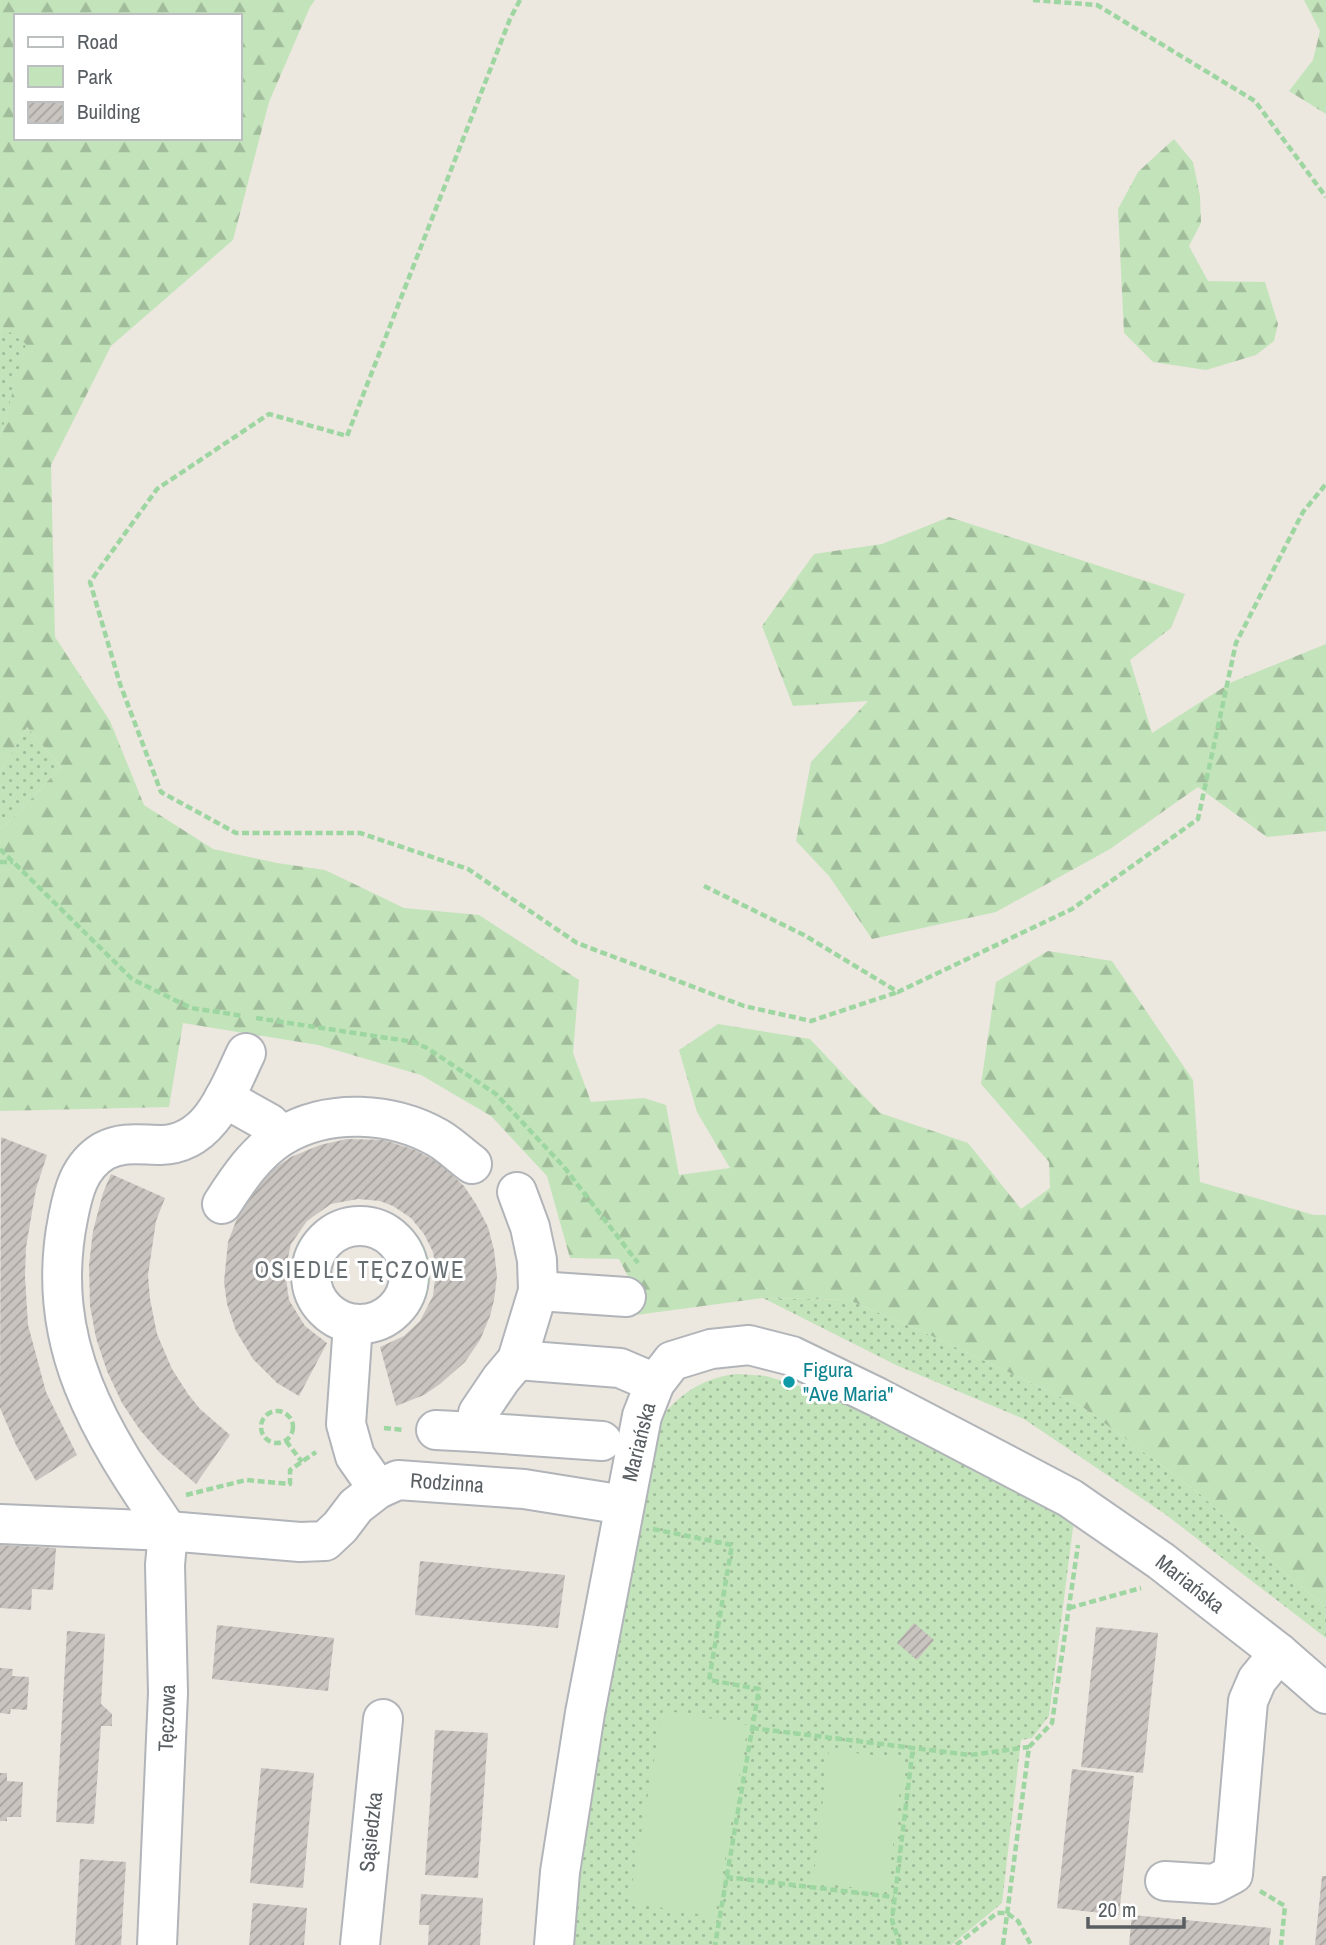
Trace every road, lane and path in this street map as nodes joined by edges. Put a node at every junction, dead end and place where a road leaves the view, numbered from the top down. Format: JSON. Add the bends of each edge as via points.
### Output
{"nodes":[{"id":1,"x":520,"y":0,"type":"edge"},
{"id":2,"x":1033,"y":0,"type":"edge"},
{"id":3,"x":1326,"y":197,"type":"edge"},
{"id":4,"x":1326,"y":484,"type":"edge"},
{"id":5,"x":0,"y":849,"type":"edge"},
{"id":6,"x":0,"y":862,"type":"edge"},
{"id":7,"x":14,"y":862,"type":"junction"},
{"id":8,"x":704,"y":886,"type":"dead end"},
{"id":9,"x":898,"y":992,"type":"junction"},
{"id":10,"x":246,"y":1053,"type":"dead end"},
{"id":11,"x":224,"y":1098,"type":"junction"},
{"id":12,"x":282,"y":1136,"type":"junction"},
{"id":13,"x":472,"y":1164,"type":"dead end"},
{"id":14,"x":517,"y":1192,"type":"dead end"},
{"id":15,"x":222,"y":1204,"type":"dead end"},
{"id":16,"x":633,"y":1281,"type":"joint"},
{"id":17,"x":538,"y":1291,"type":"junction"},
{"id":18,"x":353,"y":1324,"type":"dead end"},
{"id":19,"x":517,"y":1360,"type":"junction"},
{"id":20,"x":655,"y":1383,"type":"junction"},
{"id":21,"x":436,"y":1430,"type":"dead end"},
{"id":22,"x":475,"y":1432,"type":"junction"},
{"id":23,"x":286,"y":1441,"type":"junction"},
{"id":24,"x":602,"y":1441,"type":"dead end"},
{"id":25,"x":302,"y":1462,"type":"dead end"},
{"id":26,"x":378,"y":1489,"type":"junction"},
{"id":27,"x":1091,"y":1512,"type":"junction"},
{"id":28,"x":623,"y":1514,"type":"junction"},
{"id":29,"x":0,"y":1524,"type":"edge"},
{"id":30,"x":168,"y":1531,"type":"junction"},
{"id":31,"x":1145,"y":1587,"type":"dead end"},
{"id":32,"x":1069,"y":1608,"type":"junction"},
{"id":33,"x":1279,"y":1653,"type":"junction"},
{"id":34,"x":1326,"y":1694,"type":"edge"},
{"id":35,"x":383,"y":1719,"type":"dead end"},
{"id":36,"x":752,"y":1728,"type":"junction"},
{"id":37,"x":913,"y":1747,"type":"junction"},
{"id":38,"x":1029,"y":1747,"type":"junction"},
{"id":39,"x":1233,"y":1874,"type":"junction"},
{"id":40,"x":726,"y":1877,"type":"junction"},
{"id":41,"x":1165,"y":1881,"type":"dead end"},
{"id":42,"x":894,"y":1897,"type":"junction"},
{"id":43,"x":1007,"y":1913,"type":"junction"},
{"id":44,"x":157,"y":1945,"type":"edge"},
{"id":45,"x":360,"y":1945,"type":"edge"},
{"id":46,"x":554,"y":1945,"type":"edge"},
{"id":47,"x":715,"y":1945,"type":"edge"},
{"id":48,"x":900,"y":1945,"type":"edge"},
{"id":49,"x":956,"y":1945,"type":"edge"},
{"id":50,"x":1003,"y":1945,"type":"edge"},
{"id":51,"x":1031,"y":1945,"type":"edge"},
{"id":52,"x":1281,"y":1945,"type":"edge"}],
"edges":[{"from":1,"to":9,"type":"path","via":[[347,436],[268,414],[157,489],[90,582],[120,684],[161,793],[236,833],[360,833],[468,869],[577,943],[744,1006],[811,1021]]},
{"from":2,"to":3,"type":"path","via":[[1097,5],[1255,101]]},
{"from":4,"to":9,"type":"path","via":[[1303,512],[1236,643],[1198,819],[1072,909]]},
{"from":5,"to":7,"type":"path"},
{"from":6,"to":7,"type":"path"},
{"from":7,"to":16,"type":"path","via":[[132,979],[191,1008],[414,1042],[496,1094],[564,1167]]},
{"from":8,"to":9,"type":"path","via":[[803,935]]},
{"from":10,"to":11,"type":"street"},
{"from":11,"to":12,"type":"street","via":[[269,1123]]},
{"from":11,"to":30,"type":"street","via":[[209,1123],[179,1142],[123,1144],[92,1160],[72,1193],[64,1238],[63,1312],[75,1369],[99,1420]]},
{"from":12,"to":13,"type":"street","via":[[312,1123],[373,1117],[439,1139]]},
{"from":12,"to":15,"type":"street","via":[[241,1174]]},
{"from":14,"to":17,"type":"street","via":[[537,1260]]},
{"from":16,"to":17,"type":"street"},
{"from":17,"to":19,"type":"street"},
{"from":18,"to":26,"type":"street","via":[[346,1424],[355,1456]]},
{"from":19,"to":20,"type":"street","via":[[620,1368]]},
{"from":19,"to":22,"type":"street","via":[[478,1413]]},
{"from":20,"to":27,"type":"street","name":"Mariańska","via":[[672,1361],[711,1349],[749,1345],[792,1356],[1012,1466]]},
{"from":20,"to":28,"type":"street","name":"Mariańska","via":[[642,1416]]},
{"from":21,"to":22,"type":"street"},
{"from":22,"to":24,"type":"street"},
{"from":23,"to":23,"type":"path","via":[[293,1423],[287,1414],[268,1413],[260,1431],[275,1444]]},
{"from":23,"to":25,"type":"path"},
{"from":26,"to":28,"type":"street","name":"Rodzinna","via":[[398,1480],[524,1489]]},
{"from":26,"to":30,"type":"street","name":"Rodzinna","via":[[356,1506],[326,1541]]},
{"from":27,"to":32,"type":"path","via":[[1080,1528]]},
{"from":27,"to":33,"type":"street","name":"Mariańska"},
{"from":28,"to":36,"type":"path","via":[[732,1545],[709,1680],[759,1689]]},
{"from":28,"to":46,"type":"street","name":"Mariańska","via":[[569,1812]]},
{"from":29,"to":30,"type":"street"},
{"from":30,"to":44,"type":"street","name":"Tęczowa","via":[[169,1693]]},
{"from":31,"to":32,"type":"path"},
{"from":32,"to":38,"type":"path","via":[[1052,1723]]},
{"from":33,"to":34,"type":"street","name":"Mariańska"},
{"from":33,"to":39,"type":"street","via":[[1257,1680],[1248,1701]]},
{"from":35,"to":45,"type":"street","name":"Sąsiedzka"},
{"from":36,"to":37,"type":"path"},
{"from":36,"to":40,"type":"path"},
{"from":37,"to":38,"type":"path","via":[[970,1755]]},
{"from":37,"to":42,"type":"path"},
{"from":38,"to":43,"type":"path"},
{"from":39,"to":41,"type":"street","via":[[1214,1884]]},
{"from":39,"to":52,"type":"path","via":[[1285,1906]]},
{"from":40,"to":42,"type":"path"},
{"from":40,"to":47,"type":"path"},
{"from":42,"to":48,"type":"path","via":[[892,1920]]},
{"from":43,"to":49,"type":"path","via":[[997,1913]]},
{"from":43,"to":50,"type":"path"},
{"from":43,"to":51,"type":"path","via":[[1018,1921]]}]}
